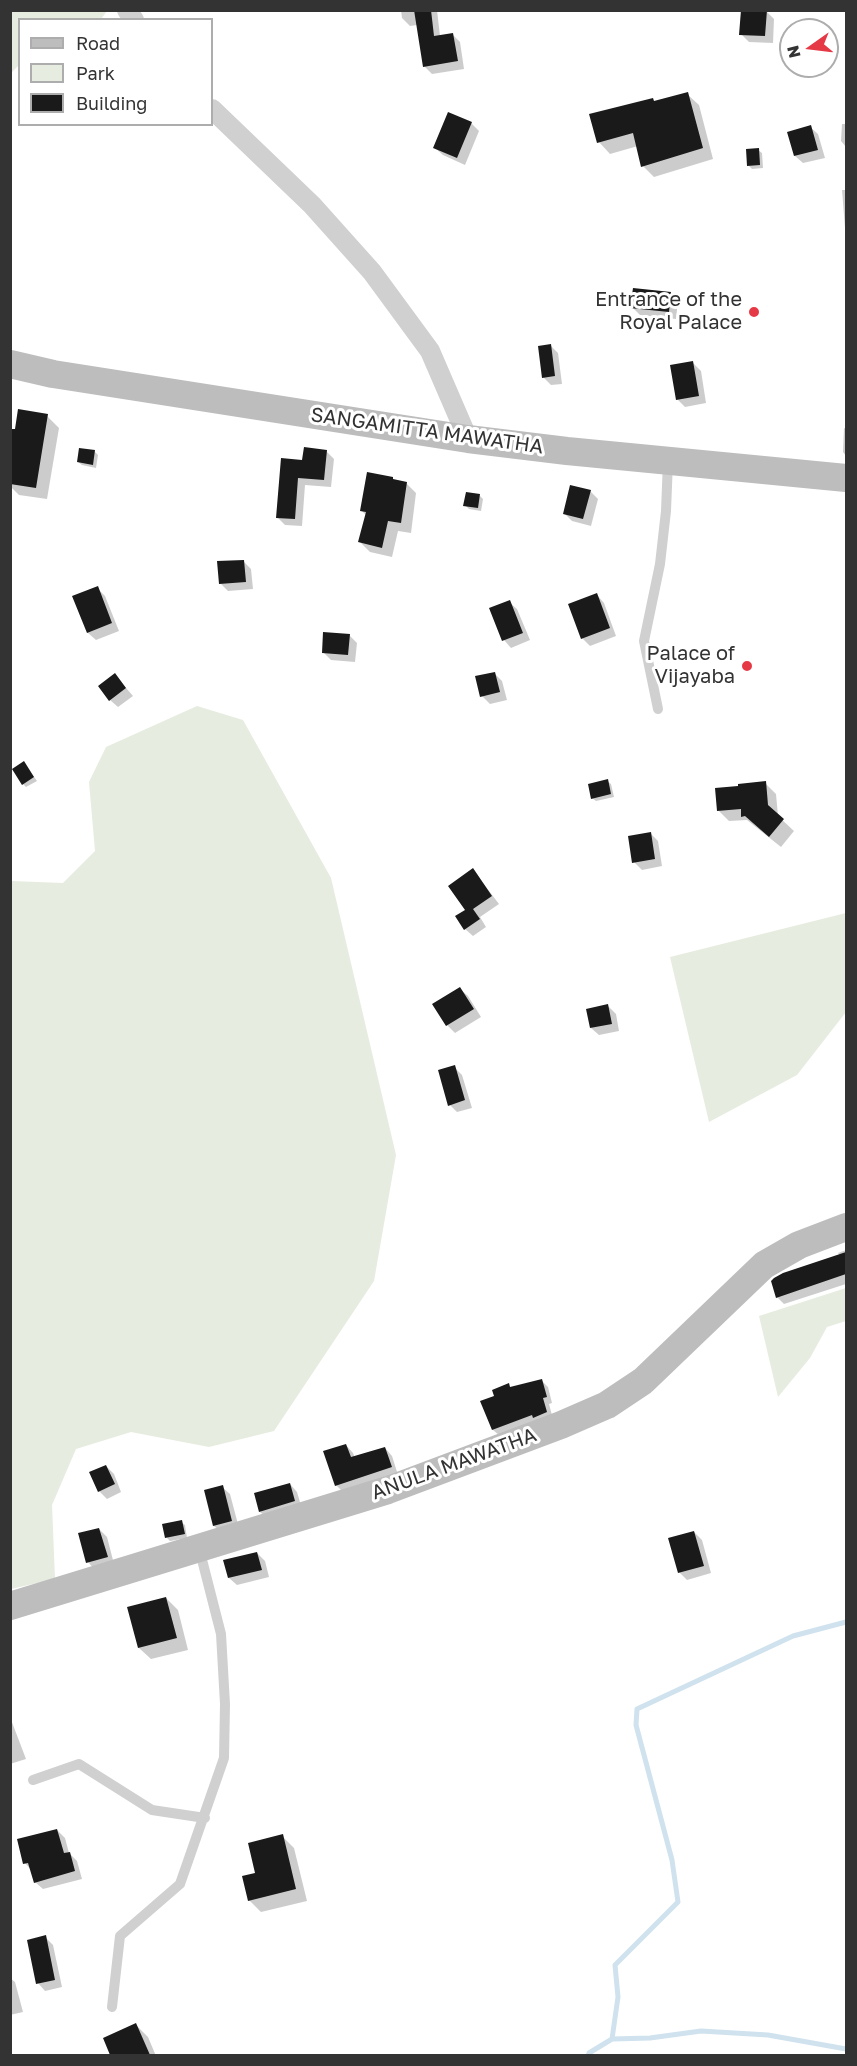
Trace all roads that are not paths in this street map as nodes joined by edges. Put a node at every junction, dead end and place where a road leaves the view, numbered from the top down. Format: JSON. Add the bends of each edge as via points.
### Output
{"nodes":[{"id":1,"x":213,"y":109,"type":"edge"},
{"id":2,"x":10,"y":364,"type":"edge"},
{"id":3,"x":468,"y":439,"type":"junction"},
{"id":4,"x":668,"y":461,"type":"junction"},
{"id":5,"x":846,"y":478,"type":"edge"},
{"id":6,"x":658,"y":709,"type":"dead end"},
{"id":7,"x":846,"y":1227,"type":"edge"},
{"id":8,"x":198,"y":1548,"type":"junction"},
{"id":9,"x":10,"y":1606,"type":"edge"},
{"id":10,"x":33,"y":1780,"type":"dead end"},
{"id":11,"x":205,"y":1818,"type":"junction"},
{"id":12,"x":112,"y":2007,"type":"dead end"}],
"edges":[{"from":1,"to":3,"type":"street","via":[[312,205],[372,272],[430,351]]},
{"from":2,"to":3,"type":"main road","name":"SANGAMITTA MAWATHA"},
{"from":3,"to":4,"type":"main road","name":"SANGAMITTA MAWATHA"},
{"from":4,"to":5,"type":"main road","name":"SANGAMITTA MAWATHA"},
{"from":4,"to":6,"type":"lane","via":[[660,564],[644,641]]},
{"from":7,"to":8,"type":"main road","name":"ANULA MAWATHA","via":[[799,1245],[764,1265],[657,1369],[607,1405],[410,1483]]},
{"from":8,"to":9,"type":"main road","name":"ANULA MAWATHA"},
{"from":8,"to":11,"type":"lane","via":[[221,1634],[225,1704],[224,1758]]},
{"from":10,"to":11,"type":"lane","via":[[79,1764],[152,1810]]},
{"from":11,"to":12,"type":"lane","via":[[180,1884],[120,1936]]}]}
